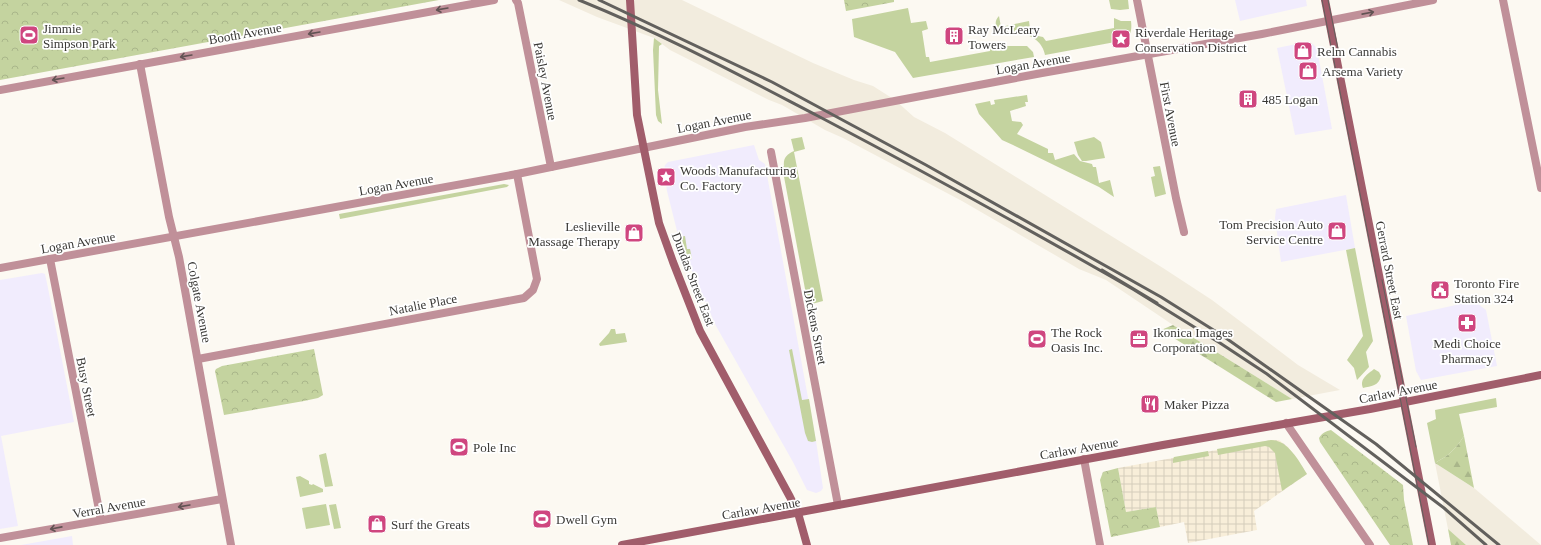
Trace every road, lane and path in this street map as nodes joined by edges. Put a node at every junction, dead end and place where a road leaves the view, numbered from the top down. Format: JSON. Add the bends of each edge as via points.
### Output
{"nodes":[{"id":1,"x":494,"y":0,"type":"edge"},
{"id":2,"x":516,"y":0,"type":"edge"},
{"id":3,"x":630,"y":0,"type":"edge"},
{"id":4,"x":1137,"y":0,"type":"edge"},
{"id":5,"x":1325,"y":0,"type":"edge"},
{"id":6,"x":1433,"y":0,"type":"edge"},
{"id":7,"x":1503,"y":0,"type":"edge"},
{"id":8,"x":1329,"y":20,"type":"junction"},
{"id":9,"x":1148,"y":55,"type":"junction"},
{"id":10,"x":140,"y":64,"type":"junction"},
{"id":11,"x":0,"y":90,"type":"edge"},
{"id":12,"x":643,"y":148,"type":"junction"},
{"id":13,"x":771,"y":152,"type":"dead end"},
{"id":14,"x":551,"y":167,"type":"junction"},
{"id":15,"x":517,"y":174,"type":"junction"},
{"id":16,"x":1541,"y":188,"type":"edge"},
{"id":17,"x":1184,"y":232,"type":"dead end"},
{"id":18,"x":174,"y":237,"type":"junction"},
{"id":19,"x":50,"y":259,"type":"junction"},
{"id":20,"x":0,"y":268,"type":"edge"},
{"id":21,"x":198,"y":359,"type":"junction"},
{"id":22,"x":1541,"y":375,"type":"edge"},
{"id":23,"x":1404,"y":402,"type":"junction"},
{"id":24,"x":1286,"y":423,"type":"junction"},
{"id":25,"x":1084,"y":460,"type":"junction"},
{"id":26,"x":222,"y":499,"type":"junction"},
{"id":27,"x":838,"y":506,"type":"junction"},
{"id":28,"x":798,"y":513,"type":"junction"},
{"id":29,"x":101,"y":520,"type":"junction"},
{"id":30,"x":0,"y":538,"type":"edge"},
{"id":31,"x":232,"y":545,"type":"edge"},
{"id":32,"x":622,"y":545,"type":"edge"},
{"id":33,"x":807,"y":545,"type":"edge"},
{"id":34,"x":1100,"y":545,"type":"edge"},
{"id":35,"x":1370,"y":545,"type":"edge"},
{"id":36,"x":1432,"y":545,"type":"edge"}],
"edges":[{"from":1,"to":10,"type":"street","name":"Booth Avenue","one_way":true},
{"from":2,"to":14,"type":"street","name":"Paisley Avenue"},
{"from":3,"to":12,"type":"main road","name":"Dundas Street East","via":[[637,116]]},
{"from":4,"to":9,"type":"street","name":"First Avenue"},
{"from":5,"to":8,"type":"main road","name":"Gerrard Street East"},
{"from":8,"to":6,"type":"street","name":"Logan Avenue","one_way":true},
{"from":7,"to":16,"type":"street"},
{"from":8,"to":9,"type":"street","name":"Logan Avenue"},
{"from":8,"to":23,"type":"main road","name":"Gerrard Street East"},
{"from":9,"to":12,"type":"street","name":"Logan Avenue","via":[[745,127]]},
{"from":9,"to":17,"type":"street","name":"First Avenue"},
{"from":10,"to":11,"type":"street","name":"Booth Avenue","one_way":true},
{"from":10,"to":18,"type":"street","name":"Colgate Avenue"},
{"from":12,"to":14,"type":"street","name":"Logan Avenue"},
{"from":12,"to":28,"type":"main road","name":"Dundas Street East","via":[[659,223],[700,331]]},
{"from":13,"to":27,"type":"street","name":"Dickens Street"},
{"from":14,"to":15,"type":"street","name":"Logan Avenue"},
{"from":15,"to":18,"type":"street","name":"Logan Avenue"},
{"from":15,"to":21,"type":"street","name":"Natalie Place","via":[[537,279],[533,290],[524,298]]},
{"from":18,"to":19,"type":"street","name":"Logan Avenue"},
{"from":18,"to":21,"type":"street","name":"Colgate Avenue"},
{"from":19,"to":20,"type":"street","name":"Logan Avenue"},
{"from":19,"to":29,"type":"street","name":"Busy Street"},
{"from":21,"to":26,"type":"street","name":"Colgate Avenue"},
{"from":22,"to":23,"type":"main road","name":"Carlaw Avenue"},
{"from":23,"to":24,"type":"main road","name":"Carlaw Avenue"},
{"from":23,"to":36,"type":"main road","name":"Gerrard Street East"},
{"from":24,"to":25,"type":"main road","name":"Carlaw Avenue"},
{"from":24,"to":35,"type":"street"},
{"from":25,"to":27,"type":"main road","name":"Carlaw Avenue"},
{"from":25,"to":34,"type":"street"},
{"from":26,"to":29,"type":"street","name":"Verral Avenue","one_way":true},
{"from":26,"to":31,"type":"street","name":"Colgate Avenue"},
{"from":27,"to":28,"type":"main road","name":"Carlaw Avenue"},
{"from":28,"to":32,"type":"main road","name":"Carlaw Avenue"},
{"from":28,"to":33,"type":"main road","name":"Dundas Street East"},
{"from":29,"to":30,"type":"street","name":"Verral Avenue","one_way":true}]}
